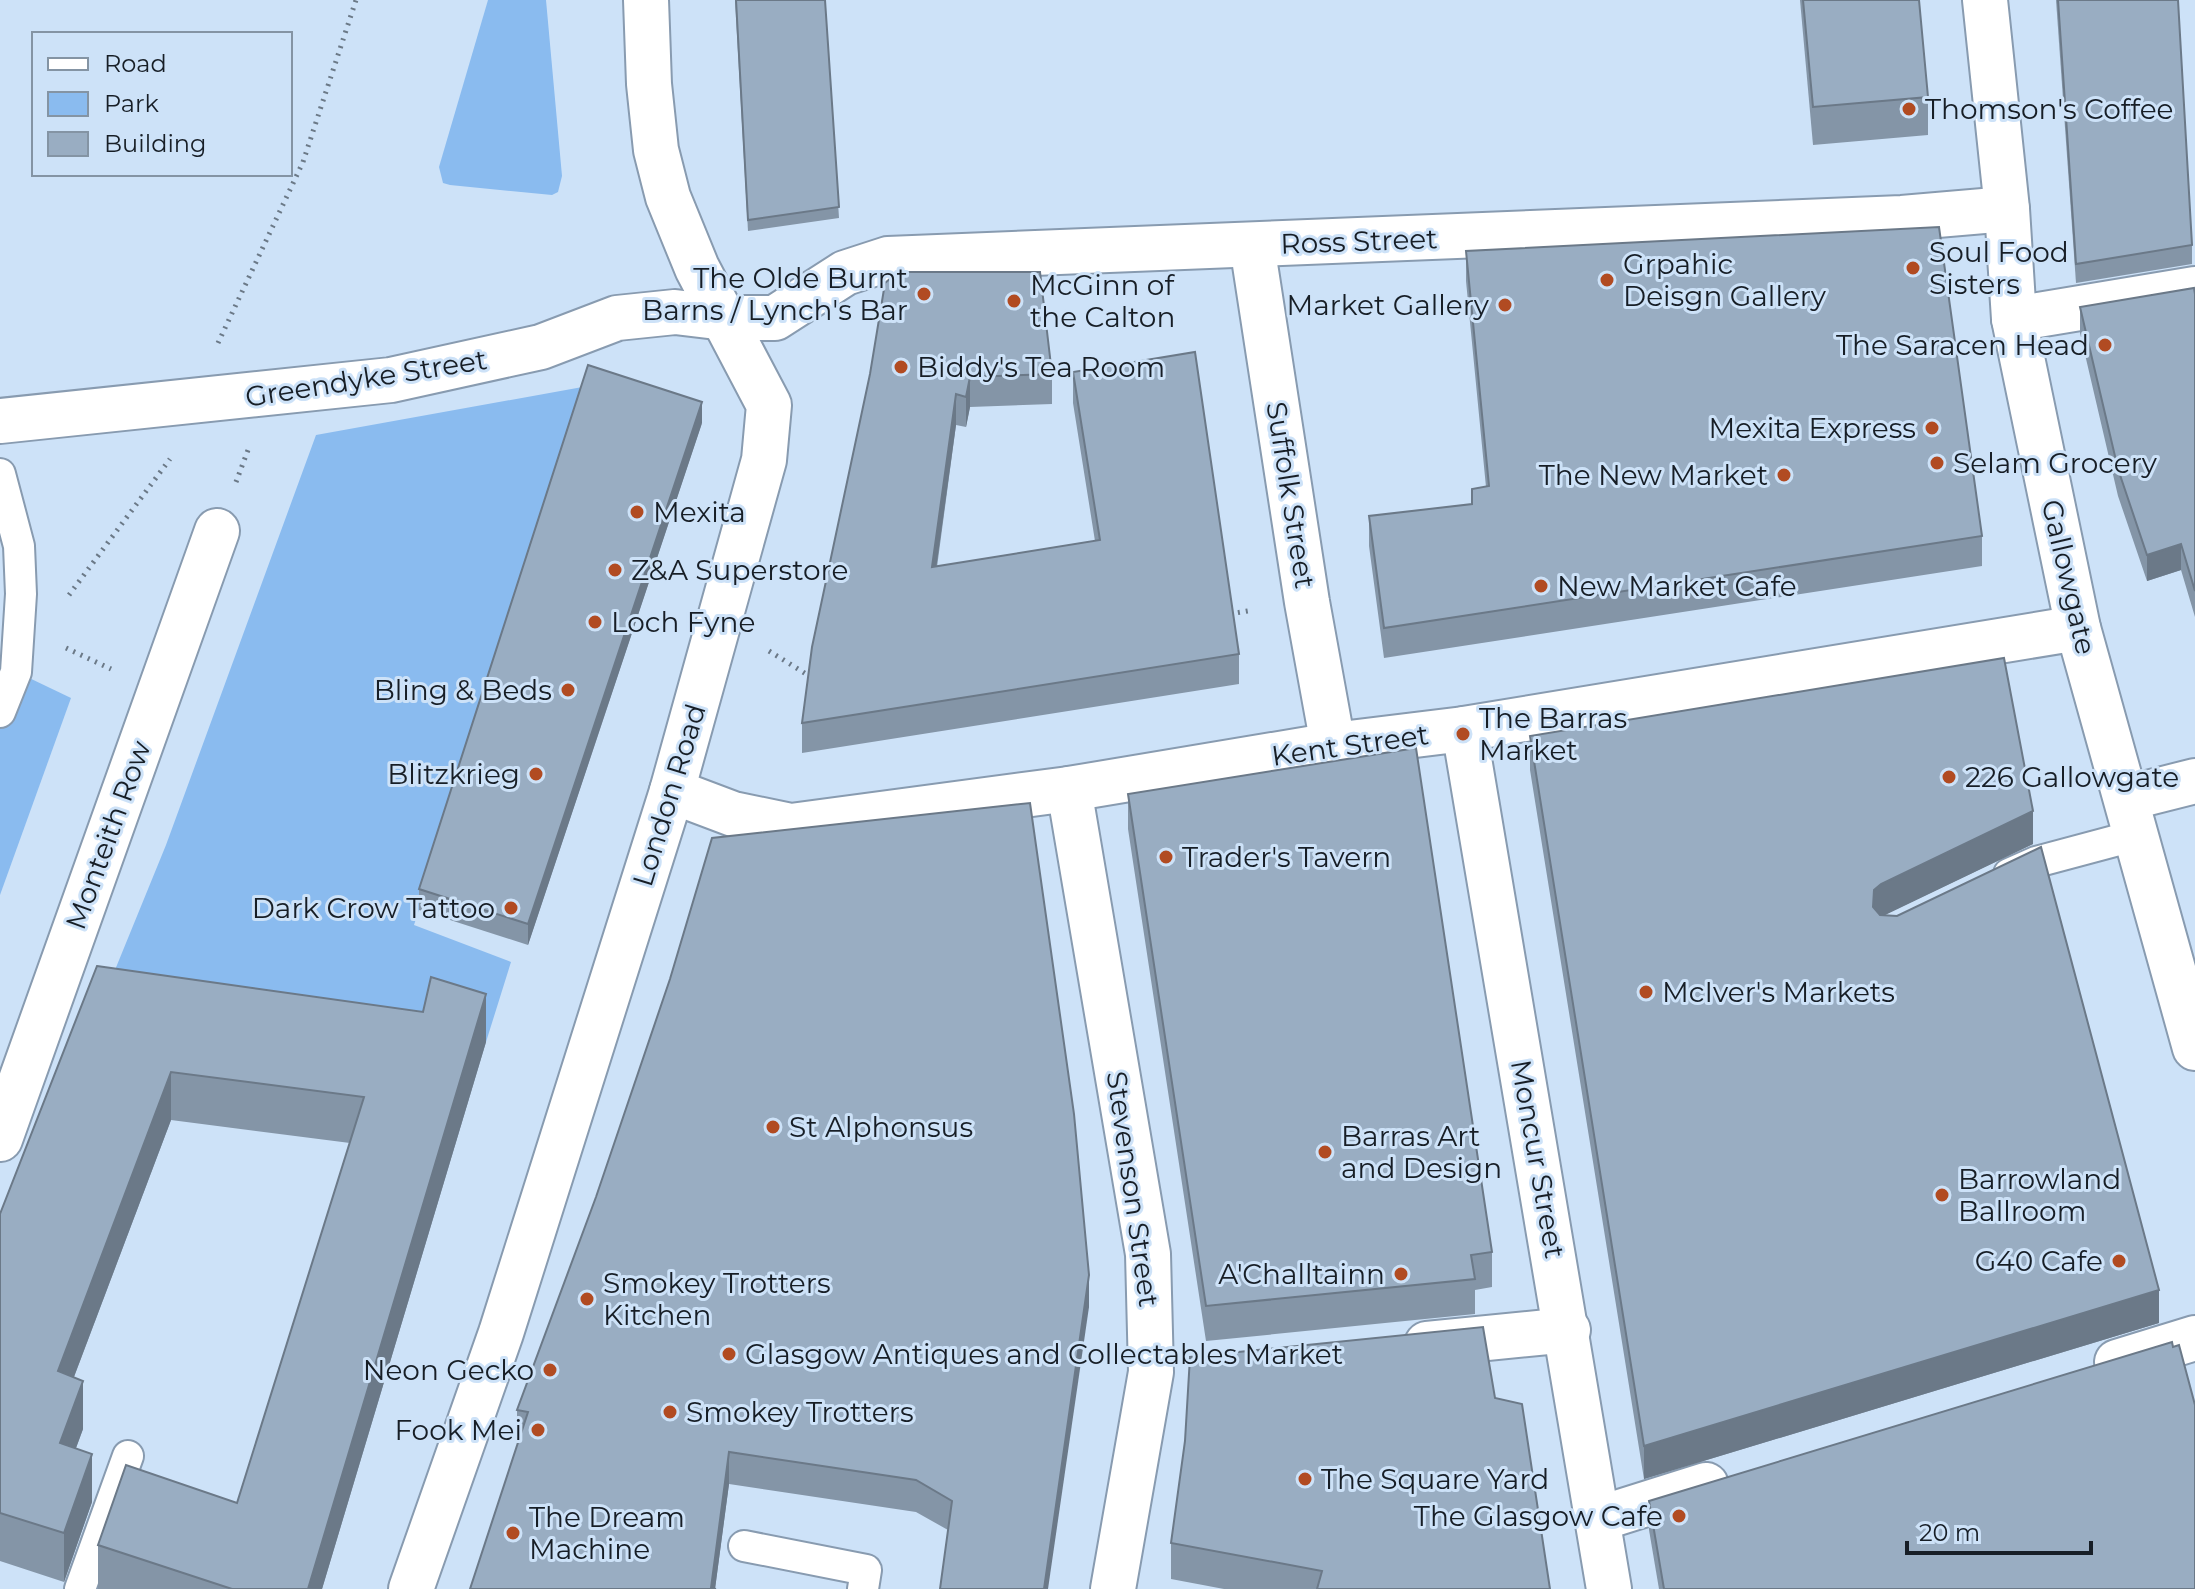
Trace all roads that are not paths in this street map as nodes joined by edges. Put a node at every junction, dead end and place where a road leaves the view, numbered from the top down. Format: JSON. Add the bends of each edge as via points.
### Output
{"nodes":[{"id":1,"x":646,"y":0,"type":"edge"},
{"id":2,"x":1985,"y":0,"type":"edge"},
{"id":3,"x":2007,"y":209,"type":"junction"},
{"id":4,"x":1252,"y":245,"type":"junction"},
{"id":5,"x":2195,"y":289,"type":"edge"},
{"id":6,"x":725,"y":318,"type":"junction"},
{"id":7,"x":2014,"y":319,"type":"junction"},
{"id":8,"x":0,"y":421,"type":"edge"},
{"id":9,"x":0,"y":474,"type":"edge"},
{"id":10,"x":217,"y":531,"type":"road end"},
{"id":11,"x":2078,"y":628,"type":"junction"},
{"id":12,"x":0,"y":712,"type":"edge"},
{"id":13,"x":1464,"y":729,"type":"junction"},
{"id":14,"x":1333,"y":745,"type":"junction"},
{"id":15,"x":2195,"y":781,"type":"edge"},
{"id":16,"x":1069,"y":789,"type":"junction"},
{"id":17,"x":672,"y":791,"type":"junction"},
{"id":18,"x":2132,"y":817,"type":"junction"},
{"id":19,"x":1987,"y":884,"type":"edge"},
{"id":20,"x":2195,"y":1048,"type":"edge"},
{"id":21,"x":0,"y":1139,"type":"edge"},
{"id":22,"x":1568,"y":1330,"type":"junction"},
{"id":23,"x":2195,"y":1338,"type":"edge"},
{"id":24,"x":1383,"y":1348,"type":"edge"},
{"id":25,"x":2076,"y":1374,"type":"edge"},
{"id":26,"x":128,"y":1456,"type":"dead end"},
{"id":27,"x":1743,"y":1473,"type":"edge"},
{"id":28,"x":1598,"y":1519,"type":"junction"},
{"id":29,"x":744,"y":1546,"type":"dead end"},
{"id":30,"x":80,"y":1589,"type":"edge"},
{"id":31,"x":411,"y":1589,"type":"edge"},
{"id":32,"x":863,"y":1589,"type":"edge"},
{"id":33,"x":1113,"y":1589,"type":"edge"},
{"id":34,"x":1609,"y":1589,"type":"edge"}],
"edges":[{"from":1,"to":6,"type":"street","name":"London Road","via":[[656,150],[678,227]]},
{"from":2,"to":3,"type":"street","name":"Gallowgate"},
{"from":3,"to":4,"type":"street","name":"Ross Street","via":[[1887,219]]},
{"from":3,"to":7,"type":"street","name":"Gallowgate"},
{"from":4,"to":6,"type":"street","name":"Ross Street","via":[[888,259],[845,273],[775,318]]},
{"from":4,"to":14,"type":"street","name":"Suffolk Street"},
{"from":5,"to":7,"type":"street"},
{"from":6,"to":8,"type":"street","name":"Greendyke Street","via":[[675,312],[617,318],[541,347],[391,380]]},
{"from":6,"to":17,"type":"street","name":"London Road","via":[[769,405],[768,431],[756,492]]},
{"from":7,"to":11,"type":"street","name":"Gallowgate"},
{"from":9,"to":12,"type":"lane","via":[[19,546],[21,594],[16,672]]},
{"from":10,"to":21,"type":"street","name":"Monteith Row"},
{"from":11,"to":13,"type":"street","name":"Kent Street"},
{"from":11,"to":18,"type":"street","name":"Gallowgate"},
{"from":13,"to":14,"type":"street","name":"Kent Street"},
{"from":13,"to":22,"type":"street","name":"Moncur Street"},
{"from":14,"to":16,"type":"street","name":"Kent Street"},
{"from":15,"to":18,"type":"street"},
{"from":16,"to":17,"type":"street","name":"Kent Street","via":[[791,826],[733,814]]},
{"from":16,"to":33,"type":"street","name":"Stevenson Street","via":[[1169,1370]]},
{"from":17,"to":31,"type":"street","name":"London Road","via":[[501,1333]]},
{"from":18,"to":19,"type":"lane"},
{"from":18,"to":20,"type":"street","name":"Gallowgate"},
{"from":22,"to":24,"type":"street"},
{"from":22,"to":28,"type":"street","name":"Moncur Street"},
{"from":23,"to":25,"type":"street"},
{"from":26,"to":30,"type":"lane"},
{"from":27,"to":28,"type":"street"},
{"from":28,"to":34,"type":"street","name":"Moncur Street"},
{"from":29,"to":32,"type":"lane","via":[[866,1570]]}]}
